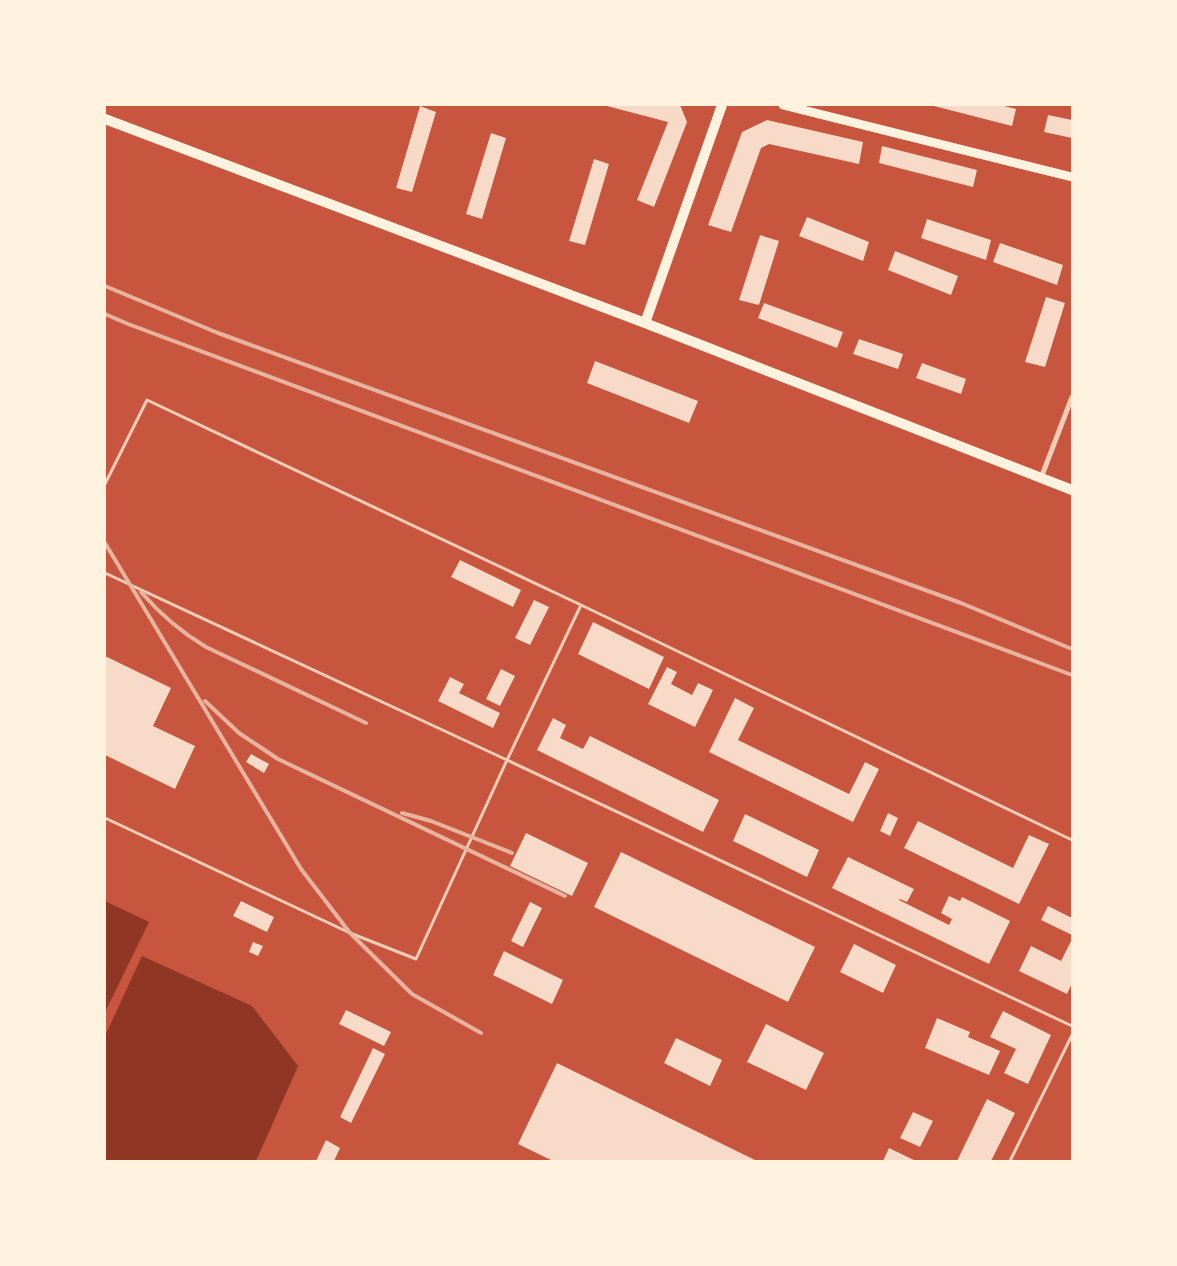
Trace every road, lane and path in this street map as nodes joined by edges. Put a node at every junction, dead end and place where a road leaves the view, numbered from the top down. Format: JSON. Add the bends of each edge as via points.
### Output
{"nodes":[{"id":1,"x":722,"y":105,"type":"edge"},
{"id":2,"x":784,"y":105,"type":"edge"},
{"id":3,"x":105,"y":119,"type":"edge"},
{"id":4,"x":1072,"y":177,"type":"edge"},
{"id":5,"x":645,"y":323,"type":"junction"},
{"id":6,"x":1072,"y":397,"type":"edge"},
{"id":7,"x":1041,"y":478,"type":"junction"},
{"id":8,"x":105,"y":484,"type":"edge"},
{"id":9,"x":1072,"y":490,"type":"edge"},
{"id":10,"x":105,"y":574,"type":"edge"},
{"id":11,"x":581,"y":605,"type":"junction"},
{"id":12,"x":507,"y":760,"type":"junction"},
{"id":13,"x":105,"y":818,"type":"edge"},
{"id":14,"x":1072,"y":840,"type":"edge"},
{"id":15,"x":1072,"y":1026,"type":"edge"},
{"id":16,"x":1072,"y":1035,"type":"edge"},
{"id":17,"x":1010,"y":1161,"type":"edge"}],
"edges":[{"from":1,"to":5,"type":"main road"},
{"from":2,"to":4,"type":"main road"},
{"from":3,"to":5,"type":"main road"},
{"from":5,"to":7,"type":"main road"},
{"from":6,"to":7,"type":"street"},
{"from":7,"to":9,"type":"main road"},
{"from":8,"to":11,"type":"lane","via":[[147,400]]},
{"from":10,"to":12,"type":"lane"},
{"from":11,"to":12,"type":"lane"},
{"from":11,"to":14,"type":"lane"},
{"from":12,"to":13,"type":"lane","via":[[416,959],[350,933]]},
{"from":12,"to":15,"type":"lane"},
{"from":16,"to":17,"type":"lane"}]}
